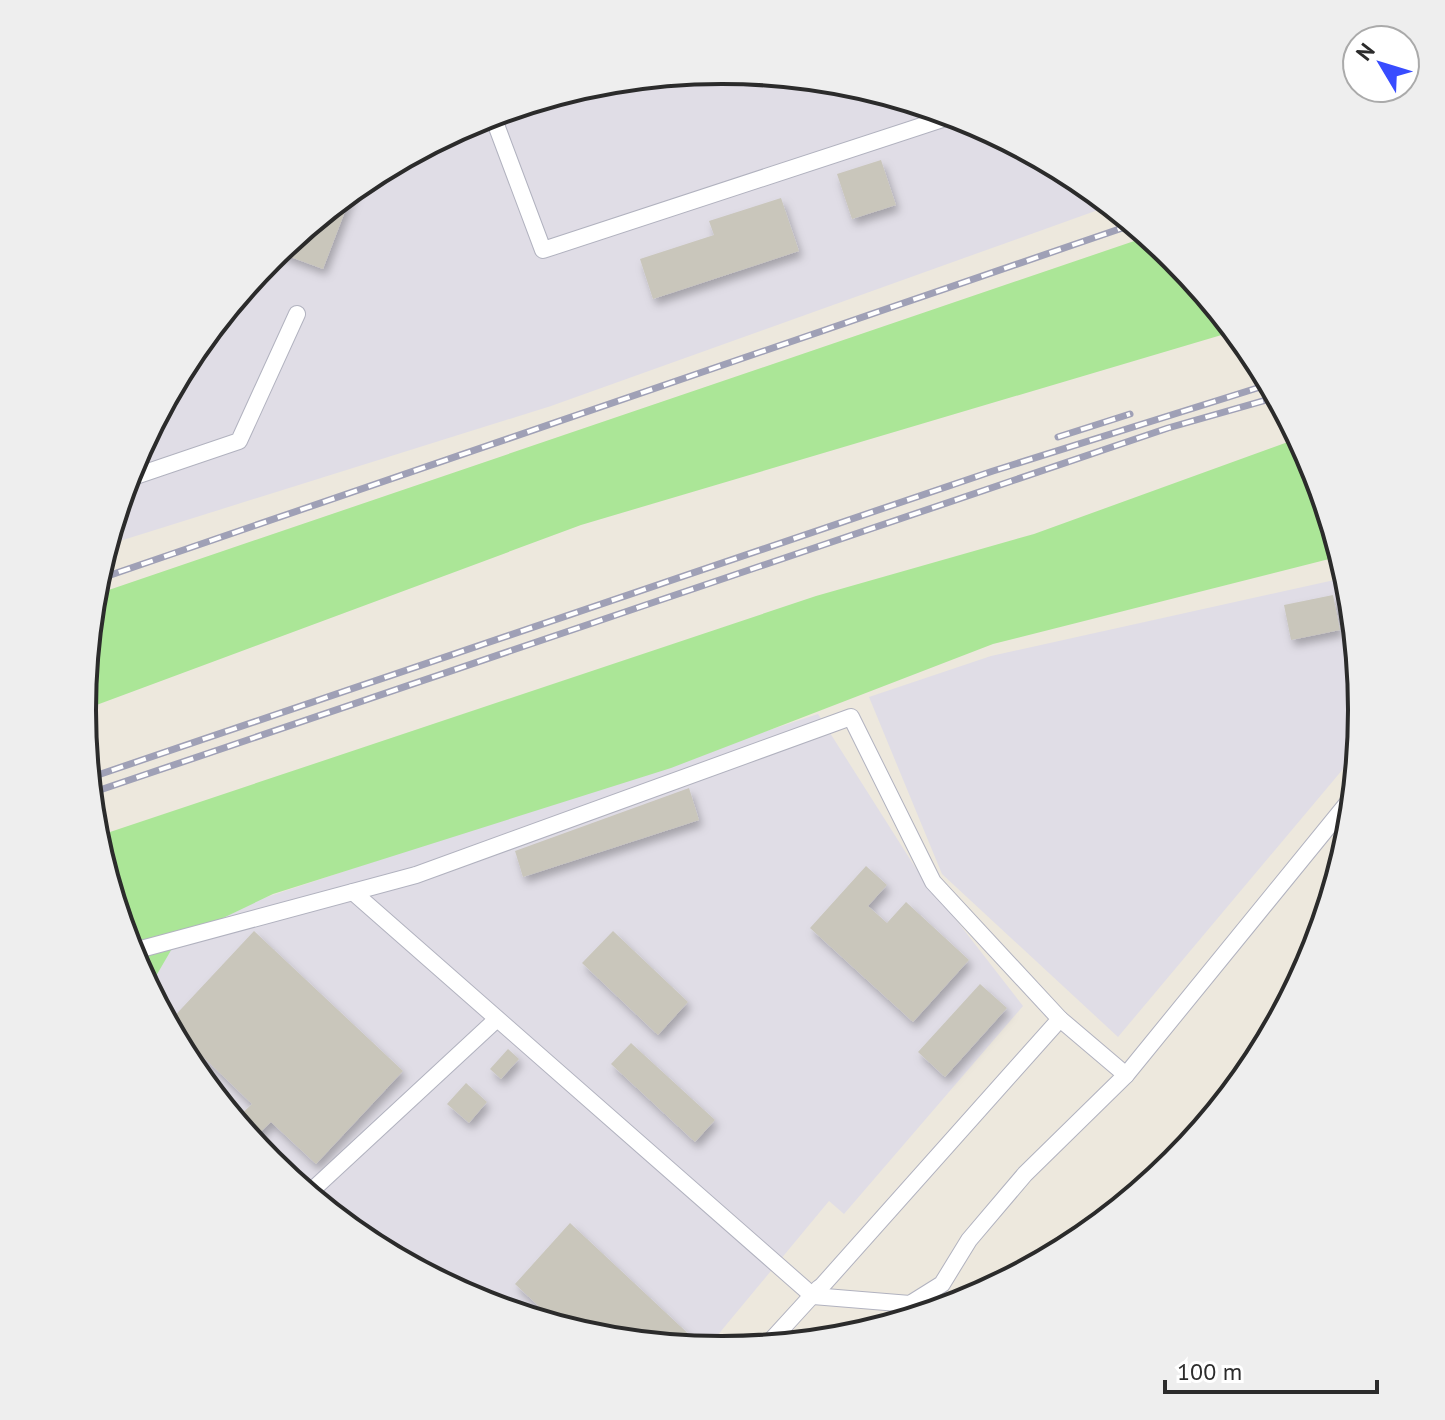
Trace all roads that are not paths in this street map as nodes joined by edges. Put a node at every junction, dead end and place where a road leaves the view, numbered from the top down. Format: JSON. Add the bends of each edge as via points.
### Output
{"nodes":[{"id":1,"x":935,"y":121,"type":"edge"},
{"id":2,"x":497,"y":127,"type":"edge"},
{"id":3,"x":297,"y":314,"type":"dead end"},
{"id":4,"x":143,"y":474,"type":"edge"},
{"id":5,"x":1339,"y":813,"type":"edge"},
{"id":6,"x":353,"y":892,"type":"junction"},
{"id":7,"x":143,"y":948,"type":"edge"},
{"id":8,"x":497,"y":1019,"type":"junction"},
{"id":9,"x":1060,"y":1019,"type":"junction"},
{"id":10,"x":1126,"y":1075,"type":"junction"},
{"id":11,"x":316,"y":1186,"type":"edge"},
{"id":12,"x":817,"y":1291,"type":"junction"},
{"id":13,"x":778,"y":1334,"type":"edge"}],
"edges":[{"from":1,"to":2,"type":"street","via":[[543,250]]},
{"from":3,"to":4,"type":"street","via":[[239,441]]},
{"from":5,"to":10,"type":"street"},
{"from":6,"to":7,"type":"street"},
{"from":6,"to":8,"type":"street"},
{"from":6,"to":9,"type":"street","via":[[416,875],[851,717],[933,882]]},
{"from":8,"to":11,"type":"street"},
{"from":8,"to":12,"type":"street"},
{"from":9,"to":10,"type":"street"},
{"from":9,"to":12,"type":"street"},
{"from":10,"to":12,"type":"street","via":[[1025,1174],[969,1240],[942,1284],[910,1304]]},
{"from":12,"to":13,"type":"street"}]}
